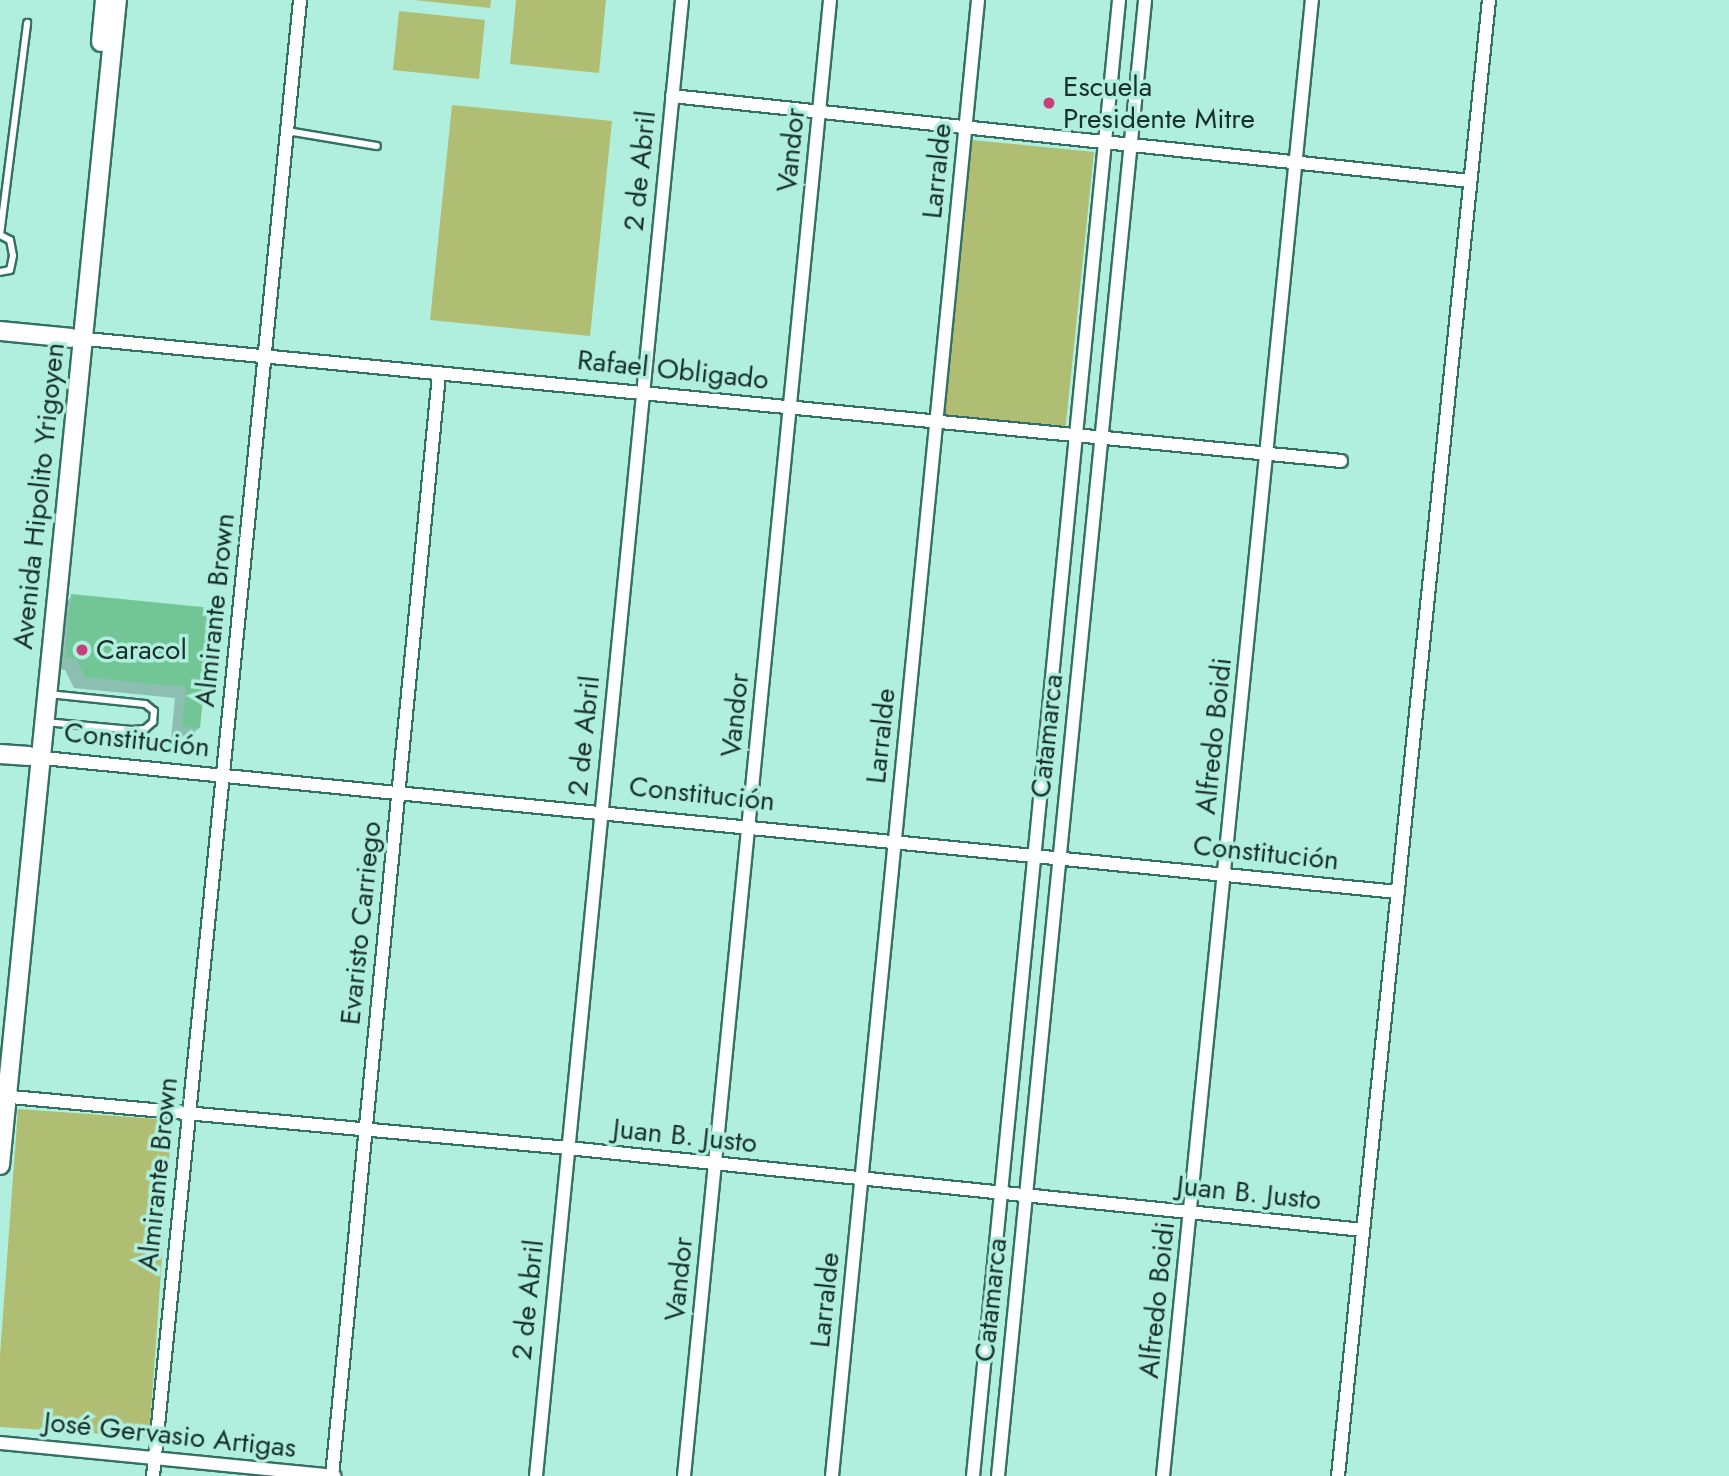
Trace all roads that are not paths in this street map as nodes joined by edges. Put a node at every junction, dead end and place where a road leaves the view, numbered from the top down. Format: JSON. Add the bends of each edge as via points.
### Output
{"nodes":[{"id":1,"x":105,"y":0,"type":"edge"},
{"id":2,"x":117,"y":0,"type":"edge"},
{"id":3,"x":300,"y":0,"type":"edge"},
{"id":4,"x":682,"y":0,"type":"edge"},
{"id":5,"x":830,"y":0,"type":"edge"},
{"id":6,"x":978,"y":0,"type":"edge"},
{"id":7,"x":1119,"y":0,"type":"edge"},
{"id":8,"x":1145,"y":0,"type":"edge"},
{"id":9,"x":1312,"y":0,"type":"edge"},
{"id":10,"x":1489,"y":0,"type":"edge"},
{"id":11,"x":27,"y":23,"type":"dead end"},
{"id":12,"x":672,"y":96,"type":"junction"},
{"id":13,"x":819,"y":113,"type":"junction"},
{"id":14,"x":966,"y":129,"type":"junction"},
{"id":15,"x":287,"y":131,"type":"junction"},
{"id":16,"x":1105,"y":144,"type":"junction"},
{"id":17,"x":377,"y":146,"type":"dead end"},
{"id":18,"x":1130,"y":146,"type":"junction"},
{"id":19,"x":1296,"y":162,"type":"junction"},
{"id":20,"x":1470,"y":181,"type":"junction"},
{"id":21,"x":0,"y":235,"type":"edge"},
{"id":22,"x":0,"y":272,"type":"edge"},
{"id":23,"x":0,"y":331,"type":"edge"},
{"id":24,"x":76,"y":338,"type":"junction"},
{"id":25,"x":265,"y":356,"type":"junction"},
{"id":26,"x":439,"y":374,"type":"junction"},
{"id":27,"x":643,"y":393,"type":"junction"},
{"id":28,"x":790,"y":407,"type":"junction"},
{"id":29,"x":936,"y":422,"type":"junction"},
{"id":30,"x":1076,"y":436,"type":"junction"},
{"id":31,"x":1101,"y":438,"type":"junction"},
{"id":32,"x":1266,"y":454,"type":"junction"},
{"id":33,"x":1340,"y":461,"type":"dead end"},
{"id":34,"x":46,"y":694,"type":"junction"},
{"id":35,"x":43,"y":722,"type":"junction"},
{"id":36,"x":0,"y":754,"type":"edge"},
{"id":37,"x":34,"y":757,"type":"junction"},
{"id":38,"x":223,"y":775,"type":"junction"},
{"id":39,"x":399,"y":793,"type":"junction"},
{"id":40,"x":601,"y":810,"type":"junction"},
{"id":41,"x":749,"y":826,"type":"junction"},
{"id":42,"x":895,"y":841,"type":"junction"},
{"id":43,"x":1034,"y":858,"type":"junction"},
{"id":44,"x":1059,"y":859,"type":"junction"},
{"id":45,"x":1224,"y":875,"type":"junction"},
{"id":46,"x":1398,"y":892,"type":"junction"},
{"id":47,"x":0,"y":1047,"type":"edge"},
{"id":48,"x":3,"y":1096,"type":"edge"},
{"id":49,"x":189,"y":1114,"type":"junction"},
{"id":50,"x":366,"y":1132,"type":"junction"},
{"id":51,"x":568,"y":1147,"type":"junction"},
{"id":52,"x":0,"y":1164,"type":"edge"},
{"id":53,"x":715,"y":1165,"type":"junction"},
{"id":54,"x":861,"y":1179,"type":"junction"},
{"id":55,"x":1001,"y":1193,"type":"junction"},
{"id":56,"x":1026,"y":1197,"type":"junction"},
{"id":57,"x":1190,"y":1211,"type":"junction"},
{"id":58,"x":1363,"y":1230,"type":"junction"},
{"id":59,"x":0,"y":1443,"type":"edge"},
{"id":60,"x":155,"y":1457,"type":"junction"},
{"id":61,"x":153,"y":1476,"type":"edge"},
{"id":62,"x":333,"y":1476,"type":"edge"},
{"id":63,"x":536,"y":1476,"type":"edge"},
{"id":64,"x":684,"y":1476,"type":"edge"},
{"id":65,"x":832,"y":1476,"type":"edge"},
{"id":66,"x":973,"y":1476,"type":"edge"},
{"id":67,"x":998,"y":1476,"type":"edge"},
{"id":68,"x":1164,"y":1476,"type":"edge"},
{"id":69,"x":1338,"y":1476,"type":"edge"}],
"edges":[{"from":1,"to":24,"type":"main road","name":"Avenida Hipolito Yrigoyen"},
{"from":2,"to":24,"type":"main road","name":"Avenida Hipolito Yrigoyen"},
{"from":3,"to":15,"type":"street","name":"Almirante Brown"},
{"from":4,"to":12,"type":"street","name":"2 de Abril"},
{"from":5,"to":13,"type":"street","name":"Vandor"},
{"from":6,"to":14,"type":"street","name":"Larralde"},
{"from":7,"to":16,"type":"street","name":"Catamarca"},
{"from":8,"to":18,"type":"street","name":"Catamarca"},
{"from":9,"to":19,"type":"street","name":"Alfredo Boidi"},
{"from":10,"to":20,"type":"street"},
{"from":11,"to":21,"type":"lane"},
{"from":12,"to":13,"type":"street"},
{"from":12,"to":27,"type":"street","name":"2 de Abril"},
{"from":13,"to":14,"type":"street"},
{"from":13,"to":28,"type":"street","name":"Vandor"},
{"from":14,"to":16,"type":"street"},
{"from":14,"to":29,"type":"street","name":"Larralde"},
{"from":15,"to":17,"type":"lane"},
{"from":15,"to":25,"type":"street","name":"Almirante Brown"},
{"from":16,"to":18,"type":"street"},
{"from":16,"to":30,"type":"street","name":"Catamarca"},
{"from":18,"to":19,"type":"street"},
{"from":18,"to":31,"type":"street","name":"Catamarca"},
{"from":19,"to":20,"type":"street"},
{"from":19,"to":32,"type":"street","name":"Alfredo Boidi"},
{"from":20,"to":46,"type":"street"},
{"from":21,"to":22,"type":"lane","via":[[10,240],[13,256],[10,270]]},
{"from":23,"to":24,"type":"main road","name":"Rafael Obligado"},
{"from":24,"to":25,"type":"street","name":"Rafael Obligado"},
{"from":24,"to":34,"type":"main road","name":"Avenida Hipolito Yrigoyen"},
{"from":24,"to":37,"type":"main road","name":"Avenida Hipolito Yrigoyen"},
{"from":25,"to":26,"type":"street","name":"Rafael Obligado"},
{"from":25,"to":38,"type":"street","name":"Almirante Brown"},
{"from":26,"to":27,"type":"street","name":"Rafael Obligado"},
{"from":26,"to":39,"type":"street","name":"Evaristo Carriego"},
{"from":27,"to":28,"type":"street","name":"Rafael Obligado"},
{"from":27,"to":40,"type":"street","name":"2 de Abril"},
{"from":28,"to":29,"type":"street","name":"Rafael Obligado"},
{"from":28,"to":41,"type":"street","name":"Vandor"},
{"from":29,"to":30,"type":"street","name":"Rafael Obligado"},
{"from":29,"to":42,"type":"street","name":"Larralde"},
{"from":30,"to":31,"type":"street","name":"Rafael Obligado"},
{"from":30,"to":43,"type":"street","name":"Catamarca"},
{"from":31,"to":32,"type":"street","name":"Rafael Obligado"},
{"from":31,"to":44,"type":"street","name":"Catamarca"},
{"from":32,"to":33,"type":"street","name":"Rafael Obligado"},
{"from":32,"to":45,"type":"street","name":"Alfredo Boidi"},
{"from":34,"to":35,"type":"main road","name":"Avenida Hipolito Yrigoyen"},
{"from":34,"to":35,"type":"lane","via":[[145,704],[154,711],[153,722],[145,729],[132,730]]},
{"from":35,"to":37,"type":"main road","name":"Avenida Hipolito Yrigoyen"},
{"from":36,"to":37,"type":"main road","name":"Constitución"},
{"from":37,"to":38,"type":"street","name":"Constitución"},
{"from":37,"to":47,"type":"main road","name":"Avenida Hipolito Yrigoyen"},
{"from":37,"to":48,"type":"main road","name":"Avenida Hipolito Yrigoyen"},
{"from":38,"to":39,"type":"street","name":"Constitución"},
{"from":38,"to":49,"type":"street","name":"Almirante Brown"},
{"from":39,"to":40,"type":"street","name":"Constitución"},
{"from":39,"to":50,"type":"street","name":"Evaristo Carriego"},
{"from":40,"to":41,"type":"street","name":"Constitución"},
{"from":40,"to":51,"type":"street","name":"2 de Abril"},
{"from":41,"to":42,"type":"street","name":"Constitución"},
{"from":41,"to":53,"type":"street","name":"Vandor"},
{"from":42,"to":43,"type":"street","name":"Constitución"},
{"from":42,"to":54,"type":"street","name":"Larralde"},
{"from":43,"to":44,"type":"street","name":"Constitución"},
{"from":43,"to":55,"type":"street","name":"Catamarca"},
{"from":44,"to":45,"type":"street","name":"Constitución"},
{"from":44,"to":56,"type":"street","name":"Catamarca"},
{"from":45,"to":46,"type":"street","name":"Constitución"},
{"from":45,"to":57,"type":"street","name":"Alfredo Boidi"},
{"from":46,"to":58,"type":"street"},
{"from":48,"to":49,"type":"street","name":"Juan B. Justo"},
{"from":48,"to":52,"type":"main road","name":"Avenida Hipolito Yrigoyen"},
{"from":49,"to":50,"type":"street","name":"Juan B. Justo"},
{"from":49,"to":60,"type":"street","name":"Almirante Brown"},
{"from":50,"to":51,"type":"street","name":"Juan B. Justo"},
{"from":50,"to":62,"type":"street","name":"Evaristo Carriego"},
{"from":51,"to":53,"type":"street","name":"Juan B. Justo"},
{"from":51,"to":63,"type":"street","name":"2 de Abril"},
{"from":53,"to":54,"type":"street","name":"Juan B. Justo"},
{"from":53,"to":64,"type":"street","name":"Vandor"},
{"from":54,"to":55,"type":"street","name":"Juan B. Justo"},
{"from":54,"to":65,"type":"street","name":"Larralde"},
{"from":55,"to":56,"type":"street","name":"Juan B. Justo"},
{"from":55,"to":66,"type":"street","name":"Catamarca"},
{"from":56,"to":57,"type":"street","name":"Juan B. Justo"},
{"from":56,"to":67,"type":"street","name":"Catamarca"},
{"from":57,"to":58,"type":"street","name":"Juan B. Justo"},
{"from":57,"to":68,"type":"street","name":"Alfredo Boidi"},
{"from":58,"to":69,"type":"street"},
{"from":59,"to":60,"type":"street","name":"José Gervasio Artigas"},
{"from":60,"to":61,"type":"street","name":"Almirante Brown"},
{"from":60,"to":62,"type":"street","name":"José Gervasio Artigas"}]}
